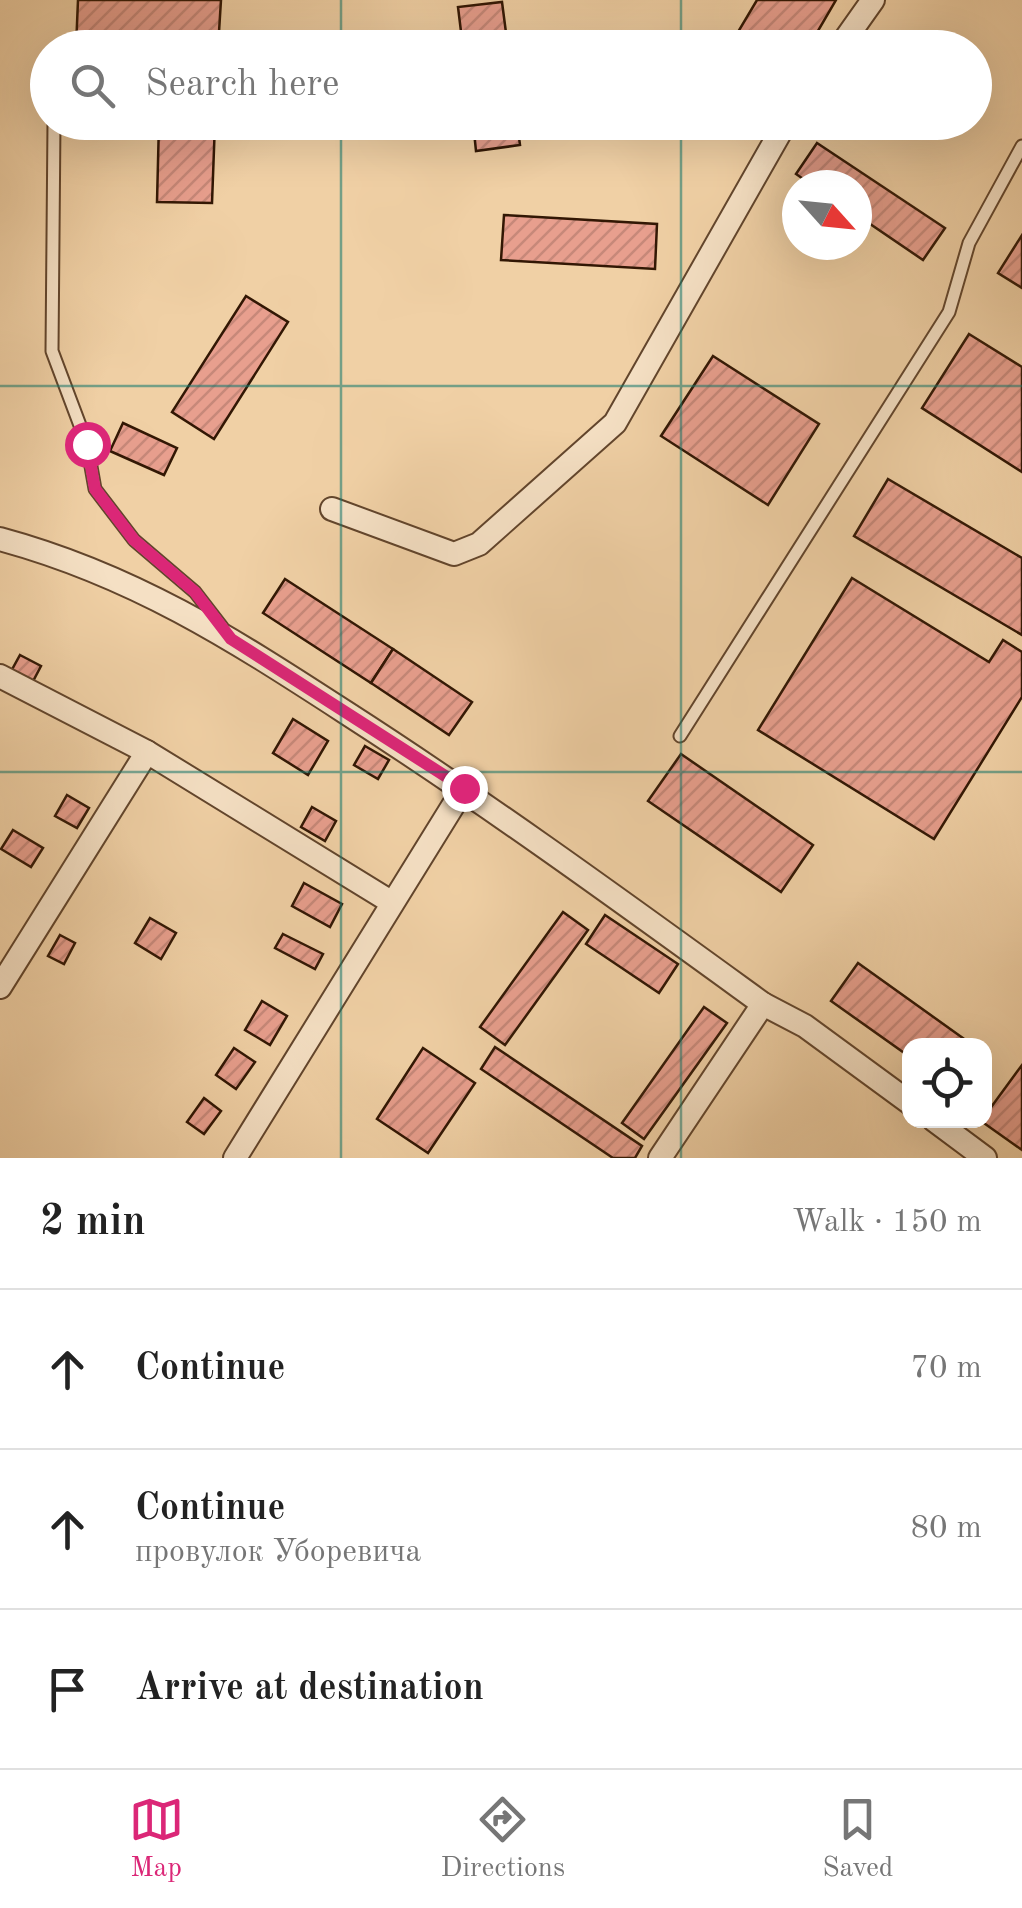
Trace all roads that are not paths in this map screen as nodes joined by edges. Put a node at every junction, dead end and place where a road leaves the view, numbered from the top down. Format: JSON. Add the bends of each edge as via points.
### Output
{"nodes":[{"id":1,"x":873,"y":0,"type":"edge"},
{"id":2,"x":852,"y":30,"type":"edge"},
{"id":3,"x":54,"y":140,"type":"edge"},
{"id":4,"x":776,"y":140,"type":"edge"},
{"id":5,"x":1022,"y":146,"type":"edge"},
{"id":6,"x":332,"y":509,"type":"dead end"},
{"id":7,"x":0,"y":539,"type":"edge"},
{"id":8,"x":231,"y":639,"type":"junction"},
{"id":9,"x":0,"y":676,"type":"edge"},
{"id":10,"x":680,"y":736,"type":"dead end"},
{"id":11,"x":148,"y":752,"type":"junction"},
{"id":12,"x":464,"y":788,"type":"junction"},
{"id":13,"x":391,"y":902,"type":"junction"},
{"id":14,"x":0,"y":987,"type":"edge"},
{"id":15,"x":762,"y":1004,"type":"junction"},
{"id":16,"x":902,"y":1097,"type":"edge"},
{"id":17,"x":945,"y":1128,"type":"edge"},
{"id":18,"x":235,"y":1158,"type":"edge"},
{"id":19,"x":660,"y":1158,"type":"edge"},
{"id":20,"x":985,"y":1158,"type":"edge"}],
"edges":[{"from":1,"to":2,"type":"street"},
{"from":3,"to":8,"type":"lane","via":[[52,351],[87,444],[95,489],[134,540],[195,592]]},
{"from":4,"to":6,"type":"street","via":[[615,424],[479,544],[454,554]]},
{"from":5,"to":10,"type":"lane","via":[[969,243],[949,312]]},
{"from":7,"to":8,"type":"street","via":[[72,561],[194,615]]},
{"from":8,"to":12,"type":"street"},
{"from":9,"to":11,"type":"street"},
{"from":11,"to":13,"type":"street"},
{"from":11,"to":14,"type":"street"},
{"from":12,"to":13,"type":"street"},
{"from":12,"to":15,"type":"street"},
{"from":13,"to":18,"type":"street"},
{"from":15,"to":16,"type":"street","via":[[805,1026]]},
{"from":15,"to":19,"type":"street"},
{"from":17,"to":20,"type":"street"}]}
